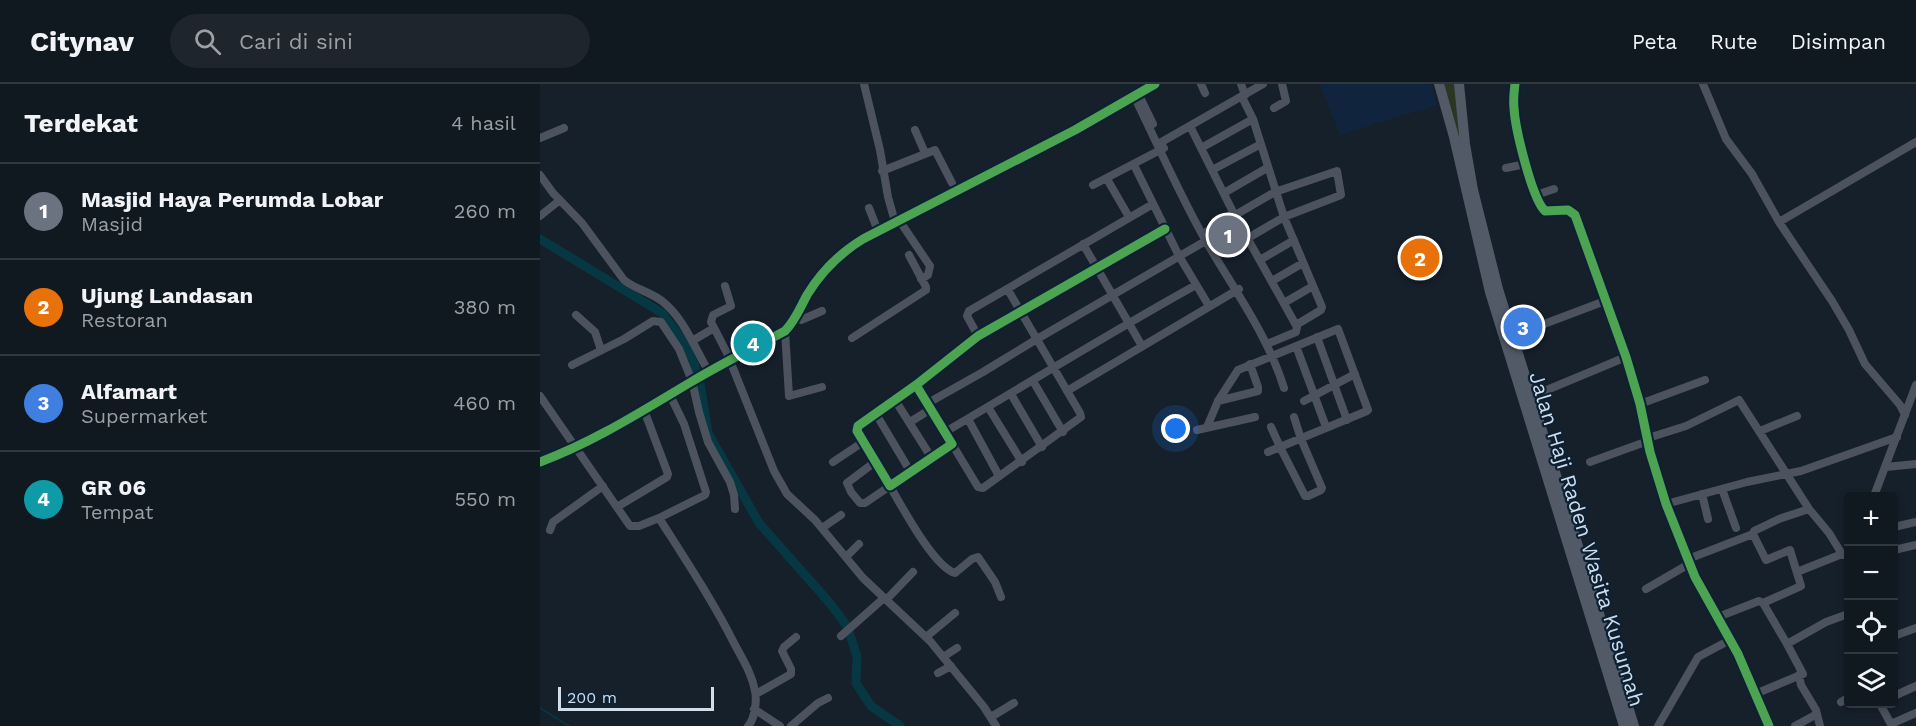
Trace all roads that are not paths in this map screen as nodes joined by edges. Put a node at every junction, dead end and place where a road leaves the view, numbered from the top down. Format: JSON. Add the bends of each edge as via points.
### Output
{"nodes":[{"id":1,"x":864,"y":84,"type":"edge"},
{"id":2,"x":1155,"y":84,"type":"edge"},
{"id":3,"x":1202,"y":84,"type":"edge"},
{"id":4,"x":1241,"y":84,"type":"edge"},
{"id":5,"x":1263,"y":84,"type":"edge"},
{"id":6,"x":1282,"y":84,"type":"edge"},
{"id":7,"x":1439,"y":84,"type":"edge"},
{"id":8,"x":1459,"y":84,"type":"edge"},
{"id":9,"x":1515,"y":84,"type":"edge"},
{"id":10,"x":1703,"y":84,"type":"edge"},
{"id":11,"x":1205,"y":93,"type":"dead end"},
{"id":12,"x":1136,"y":95,"type":"junction"},
{"id":13,"x":1244,"y":96,"type":"junction"},
{"id":14,"x":1274,"y":108,"type":"dead end"},
{"id":15,"x":1253,"y":119,"type":"junction"},
{"id":16,"x":1190,"y":126,"type":"junction"},
{"id":17,"x":564,"y":128,"type":"dead end"},
{"id":18,"x":915,"y":130,"type":"dead end"},
{"id":19,"x":540,"y":138,"type":"edge"},
{"id":20,"x":1916,"y":142,"type":"edge"},
{"id":21,"x":1261,"y":144,"type":"junction"},
{"id":22,"x":1161,"y":146,"type":"junction"},
{"id":23,"x":1201,"y":148,"type":"junction"},
{"id":24,"x":926,"y":153,"type":"junction"},
{"id":25,"x":1526,"y":164,"type":"junction"},
{"id":26,"x":1134,"y":165,"type":"junction"},
{"id":27,"x":1267,"y":168,"type":"junction"},
{"id":28,"x":1506,"y":168,"type":"dead end"},
{"id":29,"x":1212,"y":170,"type":"junction"},
{"id":30,"x":882,"y":171,"type":"junction"},
{"id":31,"x":540,"y":175,"type":"edge"},
{"id":32,"x":1107,"y":179,"type":"junction"},
{"id":33,"x":952,"y":183,"type":"dead end"},
{"id":34,"x":1093,"y":185,"type":"dead end"},
{"id":35,"x":1554,"y":189,"type":"dead end"},
{"id":36,"x":1275,"y":192,"type":"junction"},
{"id":37,"x":1224,"y":194,"type":"junction"},
{"id":38,"x":1536,"y":195,"type":"junction"},
{"id":39,"x":560,"y":200,"type":"junction"},
{"id":40,"x":1153,"y":204,"type":"junction"},
{"id":41,"x":869,"y":208,"type":"dead end"},
{"id":42,"x":540,"y":216,"type":"edge"},
{"id":43,"x":1235,"y":216,"type":"junction"},
{"id":44,"x":1284,"y":216,"type":"junction"},
{"id":45,"x":1129,"y":217,"type":"junction"},
{"id":46,"x":897,"y":221,"type":"junction"},
{"id":47,"x":1779,"y":222,"type":"junction"},
{"id":48,"x":1165,"y":229,"type":"junction"},
{"id":49,"x":878,"y":231,"type":"junction"},
{"id":50,"x":1207,"y":237,"type":"junction"},
{"id":51,"x":1248,"y":238,"type":"junction"},
{"id":52,"x":1294,"y":240,"type":"junction"},
{"id":53,"x":1083,"y":244,"type":"junction"},
{"id":54,"x":909,"y":255,"type":"dead end"},
{"id":55,"x":1179,"y":256,"type":"junction"},
{"id":56,"x":1260,"y":260,"type":"junction"},
{"id":57,"x":1303,"y":263,"type":"junction"},
{"id":58,"x":1097,"y":269,"type":"junction"},
{"id":59,"x":921,"y":279,"type":"junction"},
{"id":60,"x":1272,"y":281,"type":"junction"},
{"id":61,"x":1196,"y":285,"type":"junction"},
{"id":62,"x":725,"y":286,"type":"dead end"},
{"id":63,"x":1313,"y":286,"type":"junction"},
{"id":64,"x":1008,"y":290,"type":"junction"},
{"id":65,"x":1237,"y":290,"type":"junction"},
{"id":66,"x":1494,"y":290,"type":"junction"},
{"id":67,"x":1112,"y":296,"type":"junction"},
{"id":68,"x":1605,"y":302,"type":"junction"},
{"id":69,"x":1284,"y":303,"type":"junction"},
{"id":70,"x":1209,"y":306,"type":"junction"},
{"id":71,"x":822,"y":311,"type":"dead end"},
{"id":72,"x":1020,"y":311,"type":"junction"},
{"id":73,"x":576,"y":315,"type":"dead end"},
{"id":74,"x":795,"y":318,"type":"junction"},
{"id":75,"x":1128,"y":323,"type":"junction"},
{"id":76,"x":1544,"y":324,"type":"dead end"},
{"id":77,"x":1296,"y":325,"type":"junction"},
{"id":78,"x":714,"y":328,"type":"junction"},
{"id":79,"x":784,"y":331,"type":"junction"},
{"id":80,"x":978,"y":336,"type":"junction"},
{"id":81,"x":1317,"y":337,"type":"junction"},
{"id":82,"x":852,"y":338,"type":"dead end"},
{"id":83,"x":1037,"y":339,"type":"junction"},
{"id":84,"x":692,"y":341,"type":"junction"},
{"id":85,"x":1268,"y":343,"type":"junction"},
{"id":86,"x":1142,"y":345,"type":"junction"},
{"id":87,"x":1296,"y":346,"type":"junction"},
{"id":88,"x":601,"y":350,"type":"junction"},
{"id":89,"x":1274,"y":355,"type":"junction"},
{"id":90,"x":1626,"y":357,"type":"junction"},
{"id":91,"x":732,"y":360,"type":"junction"},
{"id":92,"x":1250,"y":364,"type":"junction"},
{"id":93,"x":572,"y":365,"type":"dead end"},
{"id":94,"x":1054,"y":369,"type":"junction"},
{"id":95,"x":708,"y":373,"type":"junction"},
{"id":96,"x":1355,"y":374,"type":"junction"},
{"id":97,"x":694,"y":380,"type":"junction"},
{"id":98,"x":1705,"y":380,"type":"dead end"},
{"id":99,"x":1032,"y":381,"type":"junction"},
{"id":100,"x":1335,"y":384,"type":"junction"},
{"id":101,"x":916,"y":385,"type":"junction"},
{"id":102,"x":1916,"y":385,"type":"edge"},
{"id":103,"x":822,"y":387,"type":"dead end"},
{"id":104,"x":1284,"y":388,"type":"dead end"},
{"id":105,"x":1067,"y":391,"type":"junction"},
{"id":106,"x":1542,"y":392,"type":"dead end"},
{"id":107,"x":1011,"y":394,"type":"junction"},
{"id":108,"x":670,"y":395,"type":"junction"},
{"id":109,"x":1315,"y":395,"type":"junction"},
{"id":110,"x":541,"y":400,"type":"edge"},
{"id":111,"x":895,"y":400,"type":"junction"},
{"id":112,"x":1218,"y":401,"type":"junction"},
{"id":113,"x":1304,"y":401,"type":"dead end"},
{"id":114,"x":1640,"y":404,"type":"junction"},
{"id":115,"x":929,"y":406,"type":"junction"},
{"id":116,"x":988,"y":407,"type":"junction"},
{"id":117,"x":644,"y":410,"type":"junction"},
{"id":118,"x":876,"y":414,"type":"junction"},
{"id":119,"x":1905,"y":415,"type":"junction"},
{"id":120,"x":1797,"y":416,"type":"dead end"},
{"id":121,"x":1255,"y":417,"type":"dead end"},
{"id":122,"x":1294,"y":417,"type":"dead end"},
{"id":123,"x":968,"y":419,"type":"junction"},
{"id":124,"x":1347,"y":420,"type":"junction"},
{"id":125,"x":910,"y":422,"type":"junction"},
{"id":126,"x":1207,"y":427,"type":"junction"},
{"id":127,"x":1271,"y":427,"type":"dead end"},
{"id":128,"x":1326,"y":427,"type":"junction"},
{"id":129,"x":1197,"y":430,"type":"dead end"},
{"id":130,"x":1760,"y":431,"type":"junction"},
{"id":131,"x":945,"y":432,"type":"junction"},
{"id":132,"x":1063,"y":432,"type":"junction"},
{"id":133,"x":1897,"y":437,"type":"junction"},
{"id":134,"x":1300,"y":439,"type":"junction"},
{"id":135,"x":1648,"y":439,"type":"junction"},
{"id":136,"x":863,"y":442,"type":"junction"},
{"id":137,"x":952,"y":444,"type":"junction"},
{"id":138,"x":1042,"y":447,"type":"junction"},
{"id":139,"x":1280,"y":447,"type":"junction"},
{"id":140,"x":576,"y":448,"type":"junction"},
{"id":141,"x":1268,"y":452,"type":"dead end"},
{"id":142,"x":932,"y":457,"type":"junction"},
{"id":143,"x":540,"y":462,"type":"edge"},
{"id":144,"x":833,"y":462,"type":"dead end"},
{"id":145,"x":875,"y":462,"type":"junction"},
{"id":146,"x":1022,"y":462,"type":"junction"},
{"id":147,"x":1590,"y":462,"type":"dead end"},
{"id":148,"x":1916,"y":464,"type":"edge"},
{"id":149,"x":1886,"y":466,"type":"junction"},
{"id":150,"x":910,"y":471,"type":"junction"},
{"id":151,"x":1785,"y":474,"type":"junction"},
{"id":152,"x":999,"y":476,"type":"junction"},
{"id":153,"x":603,"y":486,"type":"junction"},
{"id":154,"x":890,"y":486,"type":"junction"},
{"id":155,"x":1722,"y":489,"type":"junction"},
{"id":156,"x":1876,"y":492,"type":"edge"},
{"id":157,"x":1702,"y":494,"type":"junction"},
{"id":158,"x":1666,"y":504,"type":"junction"},
{"id":159,"x":617,"y":507,"type":"junction"},
{"id":160,"x":735,"y":508,"type":"dead end"},
{"id":161,"x":1809,"y":509,"type":"junction"},
{"id":162,"x":841,"y":515,"type":"dead end"},
{"id":163,"x":659,"y":518,"type":"junction"},
{"id":164,"x":1708,"y":519,"type":"dead end"},
{"id":165,"x":1916,"y":522,"type":"edge"},
{"id":166,"x":1898,"y":526,"type":"edge"},
{"id":167,"x":824,"y":527,"type":"junction"},
{"id":168,"x":1736,"y":528,"type":"dead end"},
{"id":169,"x":550,"y":530,"type":"dead end"},
{"id":170,"x":1753,"y":534,"type":"junction"},
{"id":171,"x":859,"y":544,"type":"dead end"},
{"id":172,"x":1916,"y":545,"type":"edge"},
{"id":173,"x":1898,"y":549,"type":"edge"},
{"id":174,"x":1844,"y":554,"type":"edge"},
{"id":175,"x":847,"y":555,"type":"junction"},
{"id":176,"x":1844,"y":555,"type":"edge"},
{"id":177,"x":1688,"y":561,"type":"junction"},
{"id":178,"x":913,"y":572,"type":"dead end"},
{"id":179,"x":1797,"y":572,"type":"junction"},
{"id":180,"x":1646,"y":589,"type":"dead end"},
{"id":181,"x":1001,"y":597,"type":"dead end"},
{"id":182,"x":887,"y":598,"type":"junction"},
{"id":183,"x":1763,"y":603,"type":"junction"},
{"id":184,"x":955,"y":613,"type":"dead end"},
{"id":185,"x":1844,"y":615,"type":"edge"},
{"id":186,"x":1718,"y":617,"type":"junction"},
{"id":187,"x":1916,"y":628,"type":"edge"},
{"id":188,"x":847,"y":631,"type":"dead end"},
{"id":189,"x":1898,"y":634,"type":"edge"},
{"id":190,"x":928,"y":635,"type":"junction"},
{"id":191,"x":796,"y":637,"type":"dead end"},
{"id":192,"x":1730,"y":640,"type":"junction"},
{"id":193,"x":1787,"y":644,"type":"junction"},
{"id":194,"x":957,"y":648,"type":"dead end"},
{"id":195,"x":944,"y":657,"type":"junction"},
{"id":196,"x":951,"y":666,"type":"junction"},
{"id":197,"x":938,"y":673,"type":"dead end"},
{"id":198,"x":1799,"y":675,"type":"junction"},
{"id":199,"x":1916,"y":686,"type":"edge"},
{"id":200,"x":756,"y":694,"type":"junction"},
{"id":201,"x":1755,"y":694,"type":"junction"},
{"id":202,"x":1898,"y":694,"type":"edge"},
{"id":203,"x":828,"y":698,"type":"dead end"},
{"id":204,"x":1014,"y":703,"type":"dead end"},
{"id":205,"x":1882,"y":708,"type":"edge"},
{"id":206,"x":754,"y":709,"type":"junction"},
{"id":207,"x":1916,"y":713,"type":"edge"},
{"id":208,"x":1817,"y":714,"type":"junction"},
{"id":209,"x":993,"y":716,"type":"junction"},
{"id":210,"x":1629,"y":725,"type":"edge"},
{"id":211,"x":1891,"y":725,"type":"edge"},
{"id":212,"x":748,"y":726,"type":"edge"},
{"id":213,"x":780,"y":726,"type":"edge"},
{"id":214,"x":791,"y":726,"type":"edge"},
{"id":215,"x":996,"y":726,"type":"edge"},
{"id":216,"x":1658,"y":726,"type":"edge"},
{"id":217,"x":1768,"y":726,"type":"edge"},
{"id":218,"x":1795,"y":726,"type":"edge"},
{"id":219,"x":1820,"y":726,"type":"edge"}],
"edges":[{"from":1,"to":30,"type":"street"},
{"from":2,"to":12,"type":"street"},
{"from":3,"to":11,"type":"street"},
{"from":4,"to":13,"type":"street"},
{"from":5,"to":13,"type":"street"},
{"from":6,"to":14,"type":"street","via":[[1286,101]]},
{"from":7,"to":66,"type":"highway","name":"Jalan Haji Raden Wasita Kusumah"},
{"from":8,"to":66,"type":"highway","name":"Jalan Haji Raden Wasita Kusumah","via":[[1465,144]]},
{"from":9,"to":25,"type":"street","via":[[1514,108]]},
{"from":10,"to":47,"type":"street","via":[[1726,139],[1752,174]]},
{"from":12,"to":22,"type":"street"},
{"from":12,"to":46,"type":"street"},
{"from":13,"to":15,"type":"street"},
{"from":13,"to":16,"type":"street"},
{"from":15,"to":21,"type":"street"},
{"from":15,"to":23,"type":"street"},
{"from":16,"to":22,"type":"street"},
{"from":16,"to":23,"type":"street"},
{"from":17,"to":19,"type":"street"},
{"from":18,"to":24,"type":"street"},
{"from":20,"to":47,"type":"street"},
{"from":21,"to":27,"type":"street"},
{"from":21,"to":29,"type":"street"},
{"from":22,"to":26,"type":"street"},
{"from":22,"to":50,"type":"street"},
{"from":23,"to":29,"type":"street"},
{"from":24,"to":30,"type":"street"},
{"from":24,"to":33,"type":"street","via":[[937,151]]},
{"from":25,"to":28,"type":"street"},
{"from":25,"to":38,"type":"street"},
{"from":26,"to":32,"type":"street"},
{"from":26,"to":40,"type":"street"},
{"from":27,"to":36,"type":"street"},
{"from":27,"to":37,"type":"street"},
{"from":29,"to":37,"type":"street"},
{"from":30,"to":46,"type":"street"},
{"from":31,"to":39,"type":"street"},
{"from":32,"to":34,"type":"street"},
{"from":32,"to":45,"type":"street"},
{"from":35,"to":38,"type":"street"},
{"from":36,"to":43,"type":"street"},
{"from":36,"to":44,"type":"street"},
{"from":36,"to":44,"type":"street","via":[[1336,171],[1341,195]]},
{"from":37,"to":43,"type":"street"},
{"from":38,"to":68,"type":"street","via":[[1545,212],[1568,210],[1575,215]]},
{"from":39,"to":42,"type":"street"},
{"from":39,"to":84,"type":"street","via":[[624,280],[665,304]]},
{"from":40,"to":45,"type":"street"},
{"from":40,"to":48,"type":"street"},
{"from":41,"to":49,"type":"street"},
{"from":43,"to":50,"type":"street"},
{"from":43,"to":51,"type":"street"},
{"from":44,"to":51,"type":"street"},
{"from":44,"to":52,"type":"street"},
{"from":45,"to":53,"type":"street"},
{"from":46,"to":49,"type":"street"},
{"from":46,"to":59,"type":"street","via":[[930,266],[928,275]]},
{"from":47,"to":119,"type":"street","via":[[1832,301],[1865,364]]},
{"from":48,"to":55,"type":"street"},
{"from":48,"to":58,"type":"street"},
{"from":49,"to":74,"type":"street","via":[[836,258],[808,293]]},
{"from":50,"to":55,"type":"street"},
{"from":50,"to":65,"type":"street"},
{"from":51,"to":56,"type":"street"},
{"from":52,"to":56,"type":"street"},
{"from":52,"to":57,"type":"street"},
{"from":53,"to":58,"type":"street"},
{"from":53,"to":64,"type":"street"},
{"from":54,"to":59,"type":"street"},
{"from":55,"to":61,"type":"street"},
{"from":55,"to":67,"type":"street"},
{"from":56,"to":60,"type":"street"},
{"from":57,"to":60,"type":"street"},
{"from":57,"to":63,"type":"street"},
{"from":58,"to":67,"type":"street"},
{"from":58,"to":72,"type":"street"},
{"from":59,"to":82,"type":"street","via":[[926,291]]},
{"from":60,"to":69,"type":"street"},
{"from":61,"to":70,"type":"street"},
{"from":61,"to":75,"type":"street"},
{"from":62,"to":78,"type":"street","via":[[731,305],[712,317]]},
{"from":63,"to":69,"type":"street"},
{"from":63,"to":77,"type":"street","via":[[1322,309]]},
{"from":64,"to":72,"type":"street"},
{"from":64,"to":80,"type":"street","via":[[967,313]]},
{"from":65,"to":70,"type":"street"},
{"from":65,"to":85,"type":"street"},
{"from":66,"to":210,"type":"highway","name":"Jalan Haji Raden Wasita Kusumah"},
{"from":67,"to":75,"type":"street"},
{"from":67,"to":83,"type":"street"},
{"from":68,"to":76,"type":"street"},
{"from":68,"to":90,"type":"street"},
{"from":69,"to":77,"type":"street"},
{"from":70,"to":86,"type":"street"},
{"from":71,"to":74,"type":"street","via":[[801,320]]},
{"from":72,"to":80,"type":"street"},
{"from":72,"to":83,"type":"street"},
{"from":73,"to":88,"type":"street","via":[[595,332]]},
{"from":74,"to":79,"type":"street"},
{"from":75,"to":86,"type":"street"},
{"from":75,"to":94,"type":"street"},
{"from":77,"to":85,"type":"street","via":[[1296,332]]},
{"from":78,"to":84,"type":"street"},
{"from":78,"to":91,"type":"street"},
{"from":79,"to":91,"type":"street"},
{"from":79,"to":103,"type":"street","via":[[789,396]]},
{"from":80,"to":101,"type":"street"},
{"from":81,"to":87,"type":"street"},
{"from":81,"to":96,"type":"street","via":[[1337,328]]},
{"from":81,"to":100,"type":"street"},
{"from":83,"to":94,"type":"street"},
{"from":83,"to":115,"type":"street"},
{"from":84,"to":95,"type":"street"},
{"from":85,"to":89,"type":"street"},
{"from":86,"to":105,"type":"street"},
{"from":87,"to":89,"type":"street"},
{"from":87,"to":109,"type":"street"},
{"from":88,"to":93,"type":"street"},
{"from":88,"to":97,"type":"street","via":[[659,320]]},
{"from":89,"to":92,"type":"street"},
{"from":89,"to":104,"type":"street"},
{"from":90,"to":106,"type":"street"},
{"from":90,"to":114,"type":"street"},
{"from":91,"to":95,"type":"street"},
{"from":91,"to":167,"type":"street","via":[[783,487]]},
{"from":92,"to":112,"type":"street","via":[[1236,371]]},
{"from":92,"to":112,"type":"street","via":[[1258,391]]},
{"from":94,"to":99,"type":"street"},
{"from":94,"to":105,"type":"street"},
{"from":95,"to":97,"type":"street"},
{"from":96,"to":100,"type":"street"},
{"from":96,"to":124,"type":"street","via":[[1367,411]]},
{"from":97,"to":108,"type":"street"},
{"from":97,"to":160,"type":"street","via":[[702,424],[730,482]]},
{"from":98,"to":114,"type":"street"},
{"from":99,"to":107,"type":"street"},
{"from":99,"to":132,"type":"street"},
{"from":100,"to":109,"type":"street"},
{"from":100,"to":124,"type":"street"},
{"from":101,"to":111,"type":"street"},
{"from":101,"to":115,"type":"street"},
{"from":102,"to":119,"type":"street"},
{"from":105,"to":132,"type":"street","via":[[1081,416]]},
{"from":107,"to":116,"type":"street"},
{"from":107,"to":138,"type":"street"},
{"from":108,"to":117,"type":"street"},
{"from":108,"to":163,"type":"street","via":[[684,424],[706,492]]},
{"from":109,"to":113,"type":"street"},
{"from":109,"to":128,"type":"street"},
{"from":110,"to":140,"type":"street"},
{"from":111,"to":118,"type":"street"},
{"from":111,"to":125,"type":"street"},
{"from":112,"to":126,"type":"street"},
{"from":114,"to":135,"type":"street"},
{"from":115,"to":125,"type":"street"},
{"from":115,"to":131,"type":"street"},
{"from":116,"to":123,"type":"street"},
{"from":116,"to":146,"type":"street"},
{"from":117,"to":140,"type":"street"},
{"from":117,"to":159,"type":"street","via":[[668,474]]},
{"from":118,"to":136,"type":"street","via":[[858,427]]},
{"from":118,"to":150,"type":"street"},
{"from":119,"to":133,"type":"street"},
{"from":120,"to":130,"type":"street"},
{"from":121,"to":126,"type":"street"},
{"from":122,"to":134,"type":"street"},
{"from":123,"to":131,"type":"street"},
{"from":123,"to":152,"type":"street"},
{"from":124,"to":128,"type":"street"},
{"from":125,"to":142,"type":"street"},
{"from":126,"to":129,"type":"street"},
{"from":127,"to":139,"type":"street"},
{"from":128,"to":134,"type":"street"},
{"from":130,"to":135,"type":"street","via":[[1739,400],[1686,426]]},
{"from":130,"to":151,"type":"street"},
{"from":131,"to":137,"type":"street"},
{"from":132,"to":138,"type":"street"},
{"from":133,"to":149,"type":"street"},
{"from":133,"to":151,"type":"street"},
{"from":134,"to":139,"type":"street"},
{"from":134,"to":139,"type":"street","via":[[1322,489],[1308,496]]},
{"from":135,"to":147,"type":"street"},
{"from":135,"to":158,"type":"street"},
{"from":136,"to":144,"type":"street"},
{"from":136,"to":145,"type":"street"},
{"from":137,"to":142,"type":"street"},
{"from":137,"to":152,"type":"street","via":[[979,488]]},
{"from":138,"to":146,"type":"street"},
{"from":139,"to":141,"type":"street"},
{"from":140,"to":143,"type":"street"},
{"from":140,"to":153,"type":"street"},
{"from":142,"to":150,"type":"street"},
{"from":145,"to":154,"type":"street"},
{"from":145,"to":154,"type":"street","via":[[848,486],[862,504]]},
{"from":146,"to":152,"type":"street"},
{"from":148,"to":149,"type":"street"},
{"from":149,"to":156,"type":"street"},
{"from":150,"to":154,"type":"street"},
{"from":151,"to":155,"type":"street"},
{"from":151,"to":161,"type":"street"},
{"from":153,"to":159,"type":"street"},
{"from":153,"to":169,"type":"street","via":[[553,522]]},
{"from":154,"to":181,"type":"street","via":[[945,567],[955,573],[978,557]]},
{"from":155,"to":157,"type":"street"},
{"from":155,"to":168,"type":"street"},
{"from":157,"to":158,"type":"street"},
{"from":157,"to":164,"type":"street"},
{"from":158,"to":177,"type":"street"},
{"from":159,"to":163,"type":"street","via":[[632,527]]},
{"from":161,"to":170,"type":"street","via":[[1779,519]]},
{"from":161,"to":174,"type":"street"},
{"from":162,"to":167,"type":"street"},
{"from":163,"to":200,"type":"street","via":[[724,623]]},
{"from":165,"to":166,"type":"street"},
{"from":167,"to":175,"type":"street"},
{"from":170,"to":177,"type":"street"},
{"from":170,"to":179,"type":"street","via":[[1766,560],[1789,550]]},
{"from":171,"to":175,"type":"street"},
{"from":172,"to":173,"type":"street"},
{"from":175,"to":182,"type":"street","via":[[857,571]]},
{"from":176,"to":179,"type":"street"},
{"from":177,"to":180,"type":"street"},
{"from":177,"to":186,"type":"street"},
{"from":178,"to":182,"type":"street"},
{"from":179,"to":183,"type":"street","via":[[1801,586]]},
{"from":182,"to":188,"type":"street"},
{"from":182,"to":190,"type":"street"},
{"from":183,"to":186,"type":"street","via":[[1759,601]]},
{"from":183,"to":193,"type":"street"},
{"from":184,"to":190,"type":"street"},
{"from":185,"to":193,"type":"street"},
{"from":186,"to":192,"type":"street"},
{"from":187,"to":189,"type":"street"},
{"from":190,"to":195,"type":"street"},
{"from":191,"to":200,"type":"street","via":[[782,649],[791,675]]},
{"from":192,"to":201,"type":"street"},
{"from":192,"to":216,"type":"street","via":[[1698,657]]},
{"from":193,"to":198,"type":"street","via":[[1803,674]]},
{"from":194,"to":195,"type":"street"},
{"from":195,"to":196,"type":"street"},
{"from":196,"to":197,"type":"street"},
{"from":196,"to":209,"type":"street"},
{"from":198,"to":201,"type":"street"},
{"from":198,"to":208,"type":"street"},
{"from":199,"to":202,"type":"street"},
{"from":200,"to":206,"type":"street"},
{"from":201,"to":217,"type":"street"},
{"from":203,"to":214,"type":"street"},
{"from":204,"to":209,"type":"street"},
{"from":205,"to":211,"type":"street"},
{"from":206,"to":212,"type":"street"},
{"from":206,"to":213,"type":"street"},
{"from":207,"to":211,"type":"street"},
{"from":208,"to":218,"type":"street"},
{"from":208,"to":219,"type":"street"},
{"from":209,"to":215,"type":"street"}]}
